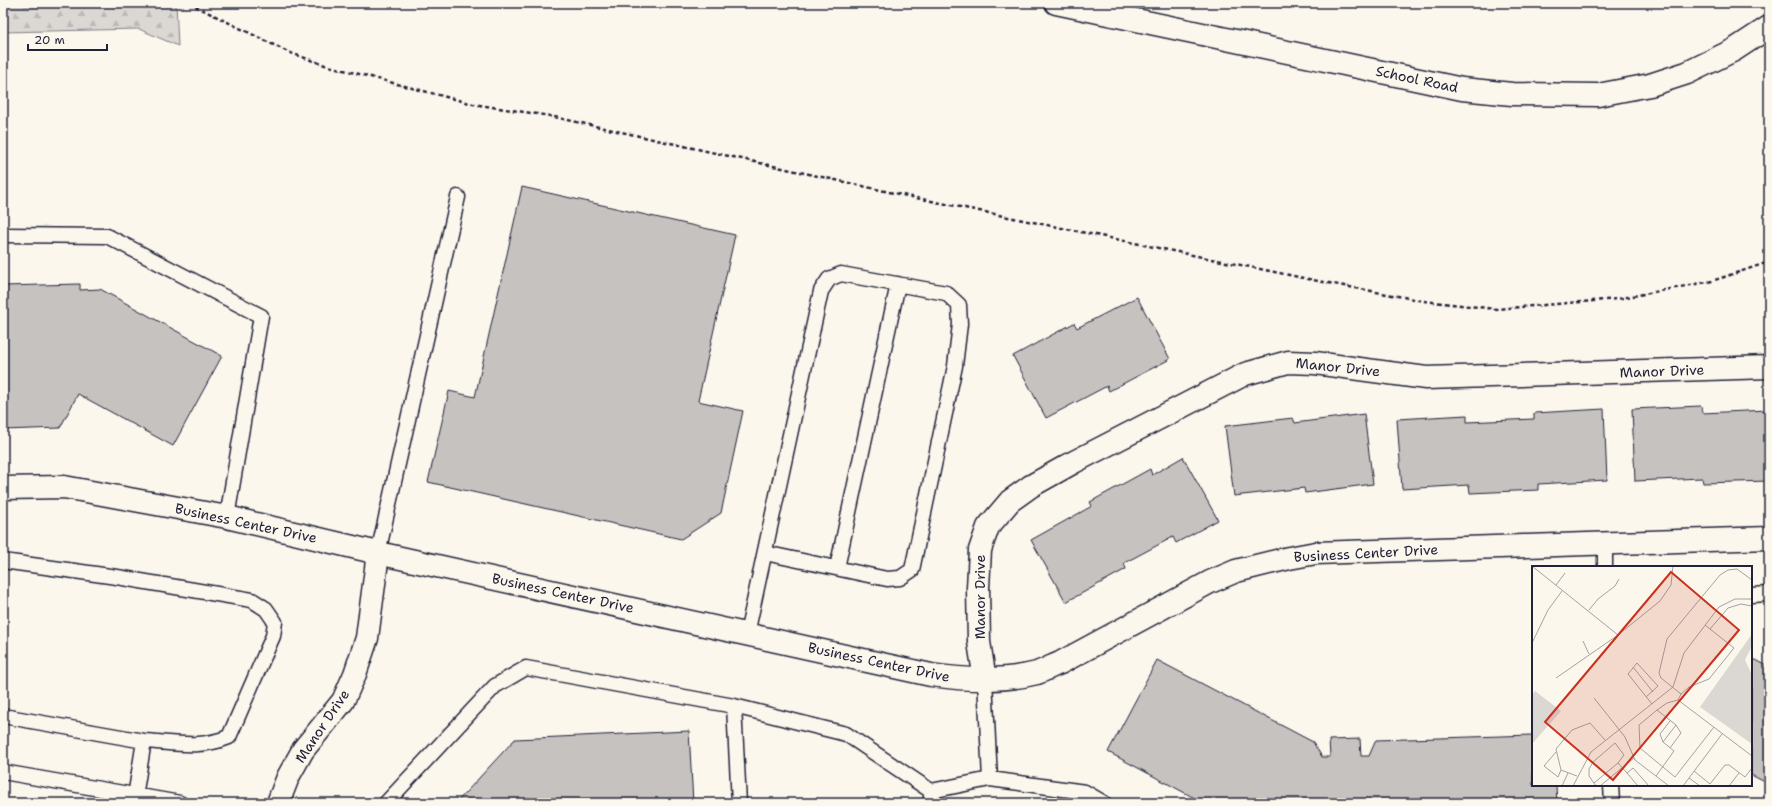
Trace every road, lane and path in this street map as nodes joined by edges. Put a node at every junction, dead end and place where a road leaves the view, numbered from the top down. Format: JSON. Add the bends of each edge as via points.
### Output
{"nodes":[{"id":1,"x":87,"y":3,"type":"edge"},
{"id":2,"x":190,"y":3,"type":"edge"},
{"id":3,"x":1056,"y":3,"type":"edge"},
{"id":4,"x":3,"y":4,"type":"edge"},
{"id":5,"x":1769,"y":27,"type":"edge"},
{"id":6,"x":458,"y":197,"type":"dead end"},
{"id":7,"x":3,"y":235,"type":"edge"},
{"id":8,"x":1769,"y":262,"type":"edge"},
{"id":9,"x":898,"y":284,"type":"junction"},
{"id":10,"x":1769,"y":367,"type":"edge"},
{"id":11,"x":3,"y":488,"type":"edge"},
{"id":12,"x":227,"y":518,"type":"junction"},
{"id":13,"x":1769,"y":538,"type":"edge"},
{"id":14,"x":1605,"y":543,"type":"junction"},
{"id":15,"x":378,"y":552,"type":"junction"},
{"id":16,"x":765,"y":553,"type":"junction"},
{"id":17,"x":3,"y":561,"type":"edge"},
{"id":18,"x":1605,"y":566,"type":"edge"},
{"id":19,"x":837,"y":568,"type":"junction"},
{"id":20,"x":1769,"y":594,"type":"edge"},
{"id":21,"x":1752,"y":595,"type":"edge"},
{"id":22,"x":748,"y":634,"type":"junction"},
{"id":23,"x":985,"y":680,"type":"junction"},
{"id":24,"x":734,"y":706,"type":"junction"},
{"id":25,"x":3,"y":716,"type":"edge"},
{"id":26,"x":144,"y":741,"type":"junction"},
{"id":27,"x":3,"y":772,"type":"edge"},
{"id":28,"x":990,"y":779,"type":"junction"},
{"id":29,"x":1611,"y":786,"type":"edge"},
{"id":30,"x":931,"y":797,"type":"edge"},
{"id":31,"x":135,"y":799,"type":"edge"},
{"id":32,"x":180,"y":803,"type":"edge"},
{"id":33,"x":278,"y":803,"type":"edge"},
{"id":34,"x":386,"y":803,"type":"edge"},
{"id":35,"x":739,"y":803,"type":"edge"},
{"id":36,"x":1104,"y":803,"type":"edge"},
{"id":37,"x":1612,"y":803,"type":"edge"}],
"edges":[{"from":1,"to":4,"type":"path"},
{"from":2,"to":8,"type":"path","via":[[288,52],[324,65],[473,104],[550,116],[907,196],[1424,301],[1496,309],[1617,299],[1712,281]]},
{"from":3,"to":5,"type":"street","name":"School Road","via":[[1462,89],[1512,94],[1598,95],[1650,85],[1687,73],[1734,50]]},
{"from":6,"to":15,"type":"lane"},
{"from":7,"to":12,"type":"lane","via":[[107,236],[261,316]]},
{"from":9,"to":16,"type":"lane","via":[[841,274],[829,279],[821,291]]},
{"from":9,"to":19,"type":"lane"},
{"from":9,"to":19,"type":"lane","via":[[946,293],[959,305],[960,318],[955,366],[912,570],[900,578],[886,579]]},
{"from":10,"to":23,"type":"street","name":"Manor Drive","via":[[1426,378],[1315,363],[1288,362],[1245,374],[1031,486],[1010,502],[988,527],[980,550],[978,588],[979,634]]},
{"from":11,"to":12,"type":"street","name":"Business Center Drive","via":[[64,487]]},
{"from":12,"to":15,"type":"street","name":"Business Center Drive"},
{"from":13,"to":14,"type":"street","name":"Business Center Drive"},
{"from":14,"to":18,"type":"lane"},
{"from":14,"to":23,"type":"street","name":"Business Center Drive","via":[[1324,553],[1289,558],[1236,571],[1210,582],[1060,663],[1037,672]]},
{"from":15,"to":22,"type":"street","name":"Business Center Drive"},
{"from":15,"to":33,"type":"street","name":"Manor Drive","via":[[367,638],[355,674],[343,701],[303,750],[288,777]]},
{"from":16,"to":19,"type":"lane"},
{"from":16,"to":22,"type":"lane"},
{"from":17,"to":26,"type":"lane","via":[[252,600],[266,609],[275,622],[273,636],[229,737],[200,745]]},
{"from":20,"to":21,"type":"lane"},
{"from":22,"to":23,"type":"street","name":"Business Center Drive","via":[[932,675]]},
{"from":23,"to":28,"type":"lane"},
{"from":24,"to":30,"type":"lane","via":[[846,734]]},
{"from":24,"to":34,"type":"lane","via":[[526,668],[496,686]]},
{"from":24,"to":35,"type":"lane"},
{"from":25,"to":26,"type":"lane"},
{"from":26,"to":31,"type":"lane"},
{"from":27,"to":31,"type":"lane"},
{"from":28,"to":30,"type":"lane"},
{"from":28,"to":36,"type":"lane","via":[[1084,792]]},
{"from":29,"to":37,"type":"lane"},
{"from":31,"to":32,"type":"lane"}]}
